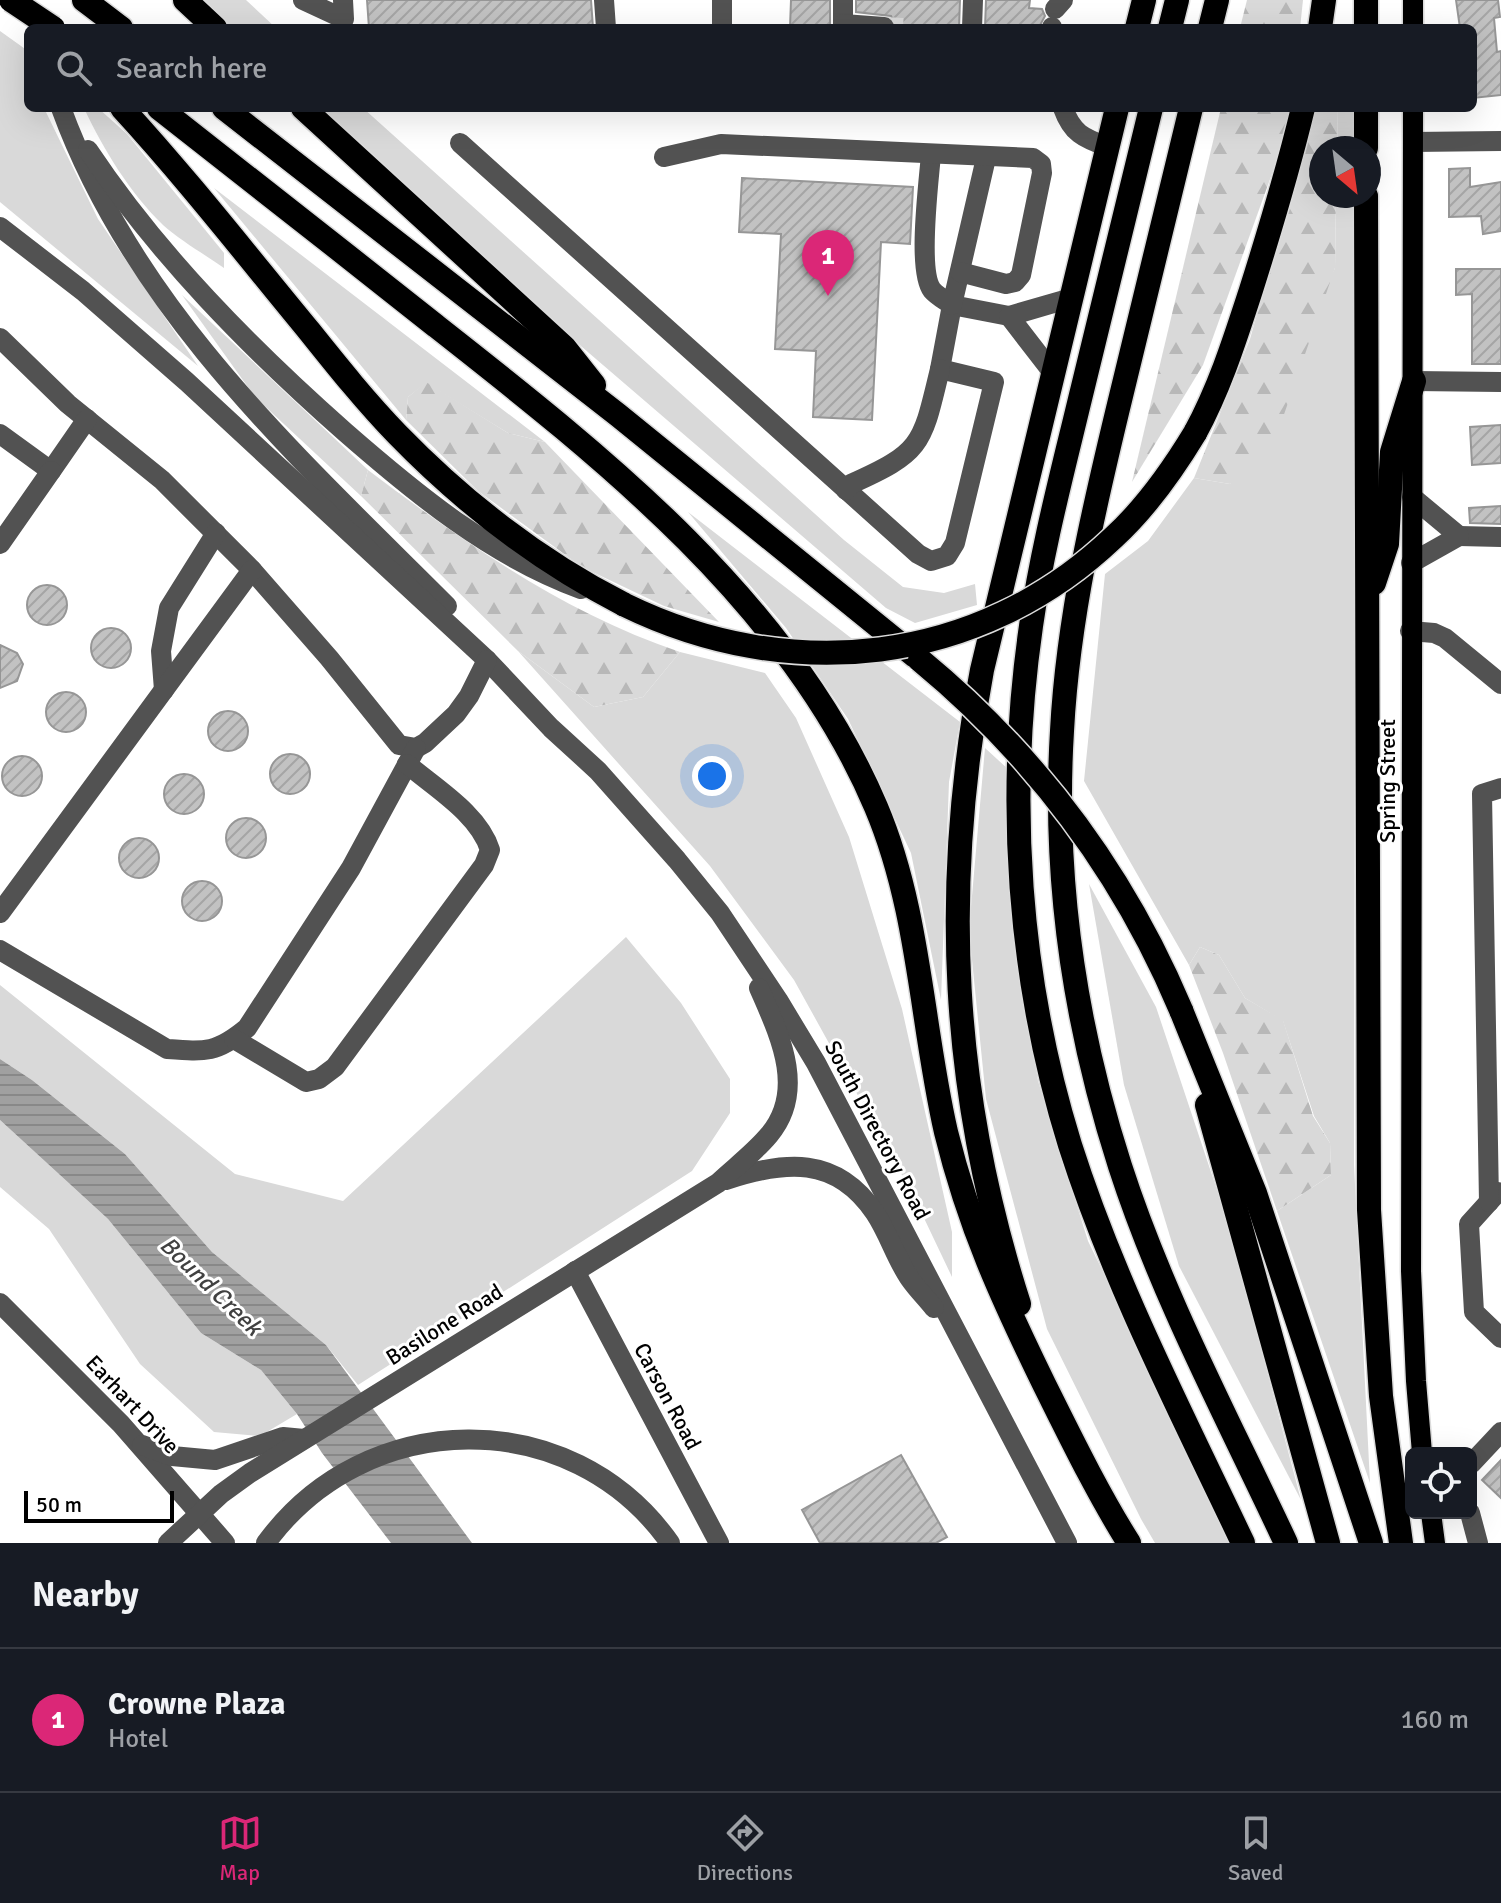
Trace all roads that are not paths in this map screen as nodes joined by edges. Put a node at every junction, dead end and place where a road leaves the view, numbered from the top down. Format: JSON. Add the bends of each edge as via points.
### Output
{"nodes":[{"id":1,"x":8,"y":0,"type":"edge"},
{"id":2,"x":29,"y":0,"type":"edge"},
{"id":3,"x":84,"y":0,"type":"edge"},
{"id":4,"x":185,"y":0,"type":"edge"},
{"id":5,"x":303,"y":0,"type":"edge"},
{"id":6,"x":604,"y":0,"type":"edge"},
{"id":7,"x":722,"y":0,"type":"edge"},
{"id":8,"x":843,"y":0,"type":"edge"},
{"id":9,"x":973,"y":0,"type":"edge"},
{"id":10,"x":1144,"y":0,"type":"edge"},
{"id":11,"x":1177,"y":0,"type":"edge"},
{"id":12,"x":1217,"y":0,"type":"edge"},
{"id":13,"x":1324,"y":0,"type":"edge"},
{"id":14,"x":1366,"y":0,"type":"edge"},
{"id":15,"x":1413,"y":0,"type":"edge"},
{"id":16,"x":344,"y":16,"type":"edge"},
{"id":17,"x":34,"y":24,"type":"edge"},
{"id":18,"x":37,"y":24,"type":"edge"},
{"id":19,"x":47,"y":24,"type":"edge"},
{"id":20,"x":116,"y":24,"type":"edge"},
{"id":21,"x":211,"y":24,"type":"edge"},
{"id":22,"x":606,"y":24,"type":"edge"},
{"id":23,"x":722,"y":24,"type":"edge"},
{"id":24,"x":843,"y":24,"type":"edge"},
{"id":25,"x":972,"y":24,"type":"edge"},
{"id":26,"x":1138,"y":24,"type":"edge"},
{"id":27,"x":1171,"y":24,"type":"edge"},
{"id":28,"x":1211,"y":24,"type":"edge"},
{"id":29,"x":1321,"y":24,"type":"edge"},
{"id":30,"x":1366,"y":24,"type":"edge"},
{"id":31,"x":1413,"y":24,"type":"edge"},
{"id":32,"x":63,"y":112,"type":"edge"},
{"id":33,"x":65,"y":112,"type":"edge"},
{"id":34,"x":125,"y":112,"type":"edge"},
{"id":35,"x":164,"y":112,"type":"edge"},
{"id":36,"x":229,"y":112,"type":"edge"},
{"id":37,"x":307,"y":112,"type":"edge"},
{"id":38,"x":1065,"y":112,"type":"edge"},
{"id":39,"x":1116,"y":112,"type":"edge"},
{"id":40,"x":1150,"y":112,"type":"edge"},
{"id":41,"x":1190,"y":112,"type":"edge"},
{"id":42,"x":1302,"y":112,"type":"edge"},
{"id":43,"x":1366,"y":112,"type":"edge"},
{"id":44,"x":1413,"y":112,"type":"edge"},
{"id":45,"x":1366,"y":136,"type":"edge"},
{"id":46,"x":1501,"y":141,"type":"edge"},
{"id":47,"x":1413,"y":142,"type":"junction"},
{"id":48,"x":460,"y":143,"type":"dead end"},
{"id":49,"x":1108,"y":147,"type":"junction"},
{"id":50,"x":931,"y":154,"type":"junction"},
{"id":51,"x":664,"y":157,"type":"dead end"},
{"id":52,"x":986,"y":158,"type":"junction"},
{"id":53,"x":1366,"y":208,"type":"edge"},
{"id":54,"x":0,"y":227,"type":"edge"},
{"id":55,"x":960,"y":272,"type":"junction"},
{"id":56,"x":1071,"y":298,"type":"junction"},
{"id":57,"x":952,"y":305,"type":"junction"},
{"id":58,"x":1009,"y":316,"type":"junction"},
{"id":59,"x":0,"y":338,"type":"edge"},
{"id":60,"x":940,"y":369,"type":"junction"},
{"id":61,"x":1053,"y":373,"type":"junction"},
{"id":62,"x":1414,"y":381,"type":"junction"},
{"id":63,"x":1501,"y":382,"type":"edge"},
{"id":64,"x":618,"y":415,"type":"junction"},
{"id":65,"x":87,"y":419,"type":"junction"},
{"id":66,"x":0,"y":434,"type":"edge"},
{"id":67,"x":51,"y":471,"type":"junction"},
{"id":68,"x":846,"y":490,"type":"junction"},
{"id":69,"x":1412,"y":497,"type":"junction"},
{"id":70,"x":216,"y":533,"type":"junction"},
{"id":71,"x":1459,"y":536,"type":"junction"},
{"id":72,"x":1501,"y":537,"type":"edge"},
{"id":73,"x":0,"y":544,"type":"edge"},
{"id":74,"x":1411,"y":563,"type":"junction"},
{"id":75,"x":252,"y":570,"type":"junction"},
{"id":76,"x":1368,"y":601,"type":"junction"},
{"id":77,"x":625,"y":605,"type":"junction"},
{"id":78,"x":1410,"y":631,"type":"junction"},
{"id":79,"x":487,"y":660,"type":"junction"},
{"id":80,"x":1501,"y":684,"type":"edge"},
{"id":81,"x":164,"y":690,"type":"junction"},
{"id":82,"x":411,"y":756,"type":"junction"},
{"id":83,"x":598,"y":771,"type":"junction"},
{"id":84,"x":1501,"y":788,"type":"edge"},
{"id":85,"x":0,"y":913,"type":"edge"},
{"id":86,"x":1493,"y":939,"type":"edge"},
{"id":87,"x":740,"y":943,"type":"junction"},
{"id":88,"x":0,"y":950,"type":"edge"},
{"id":89,"x":1181,"y":1010,"type":"junction"},
{"id":90,"x":234,"y":1039,"type":"junction"},
{"id":91,"x":718,"y":1183,"type":"junction"},
{"id":92,"x":1495,"y":1196,"type":"edge"},
{"id":93,"x":575,"y":1271,"type":"junction"},
{"id":94,"x":0,"y":1303,"type":"edge"},
{"id":95,"x":958,"y":1337,"type":"junction"},
{"id":96,"x":1501,"y":1338,"type":"edge"},
{"id":97,"x":1501,"y":1432,"type":"edge"},
{"id":98,"x":304,"y":1439,"type":"junction"},
{"id":99,"x":138,"y":1444,"type":"junction"},
{"id":100,"x":1422,"y":1447,"type":"edge"},
{"id":101,"x":1477,"y":1458,"type":"edge"},
{"id":102,"x":1083,"y":1462,"type":"junction"},
{"id":103,"x":200,"y":1514,"type":"junction"},
{"id":104,"x":1432,"y":1519,"type":"edge"},
{"id":105,"x":1472,"y":1519,"type":"edge"},
{"id":106,"x":168,"y":1543,"type":"edge"},
{"id":107,"x":225,"y":1543,"type":"edge"},
{"id":108,"x":266,"y":1543,"type":"edge"},
{"id":109,"x":670,"y":1543,"type":"edge"},
{"id":110,"x":719,"y":1543,"type":"edge"},
{"id":111,"x":1067,"y":1543,"type":"edge"},
{"id":112,"x":1129,"y":1543,"type":"edge"},
{"id":113,"x":1243,"y":1543,"type":"edge"},
{"id":114,"x":1286,"y":1543,"type":"edge"},
{"id":115,"x":1328,"y":1543,"type":"edge"},
{"id":116,"x":1371,"y":1543,"type":"edge"},
{"id":117,"x":1401,"y":1543,"type":"edge"},
{"id":118,"x":1435,"y":1543,"type":"edge"},
{"id":119,"x":1478,"y":1543,"type":"edge"}],
"edges":[{"from":1,"to":17,"type":"highway","bridge":true},
{"from":1,"to":19,"type":"highway","bridge":true},
{"from":2,"to":18,"type":"street"},
{"from":3,"to":20,"type":"highway"},
{"from":4,"to":21,"type":"highway"},
{"from":5,"to":16,"type":"street"},
{"from":6,"to":22,"type":"street"},
{"from":7,"to":23,"type":"street"},
{"from":8,"to":24,"type":"street"},
{"from":9,"to":25,"type":"street"},
{"from":10,"to":26,"type":"highway"},
{"from":11,"to":27,"type":"highway"},
{"from":12,"to":28,"type":"highway"},
{"from":13,"to":29,"type":"highway"},
{"from":14,"to":30,"type":"highway"},
{"from":15,"to":31,"type":"main road"},
{"from":32,"to":83,"type":"street","via":[[80,157],[116,224],[159,292],[230,385],[559,720]]},
{"from":33,"to":77,"type":"street","via":[[148,231],[235,327],[327,416],[493,547],[553,578]]},
{"from":34,"to":77,"type":"highway","via":[[395,432],[507,531]]},
{"from":35,"to":102,"type":"highway","via":[[611,467],[715,571],[806,682],[851,755],[889,842],[914,940],[944,1121],[979,1244]]},
{"from":36,"to":64,"type":"highway"},
{"from":37,"to":64,"type":"highway","via":[[564,347]]},
{"from":38,"to":49,"type":"street","via":[[1070,126]]},
{"from":39,"to":49,"type":"highway"},
{"from":40,"to":113,"type":"highway","via":[[1036,589],[1020,741],[1020,875],[1042,1033],[1081,1177],[1136,1315]]},
{"from":41,"to":114,"type":"highway","via":[[1076,608],[1061,732],[1063,879],[1084,1026],[1121,1168],[1173,1302]]},
{"from":42,"to":77,"type":"highway","bridge":true,"via":[[1277,209],[1215,396],[1168,475],[1086,562],[982,622],[939,638],[867,652],[774,652],[702,637]]},
{"from":43,"to":45,"type":"highway"},
{"from":44,"to":47,"type":"main road","name":"Spring Street"},
{"from":46,"to":47,"type":"street"},
{"from":47,"to":62,"type":"main road","name":"Spring Street"},
{"from":48,"to":68,"type":"street"},
{"from":49,"to":56,"type":"highway"},
{"from":50,"to":51,"type":"street","via":[[721,144]]},
{"from":50,"to":52,"type":"street"},
{"from":50,"to":57,"type":"street","via":[[926,277],[931,289]]},
{"from":52,"to":55,"type":"street"},
{"from":52,"to":55,"type":"street","via":[[1033,158],[1041,164],[1021,275],[1006,284]]},
{"from":53,"to":76,"type":"highway"},
{"from":54,"to":79,"type":"street","via":[[171,367]]},
{"from":55,"to":57,"type":"street"},
{"from":56,"to":58,"type":"street"},
{"from":56,"to":61,"type":"highway"},
{"from":57,"to":58,"type":"street"},
{"from":57,"to":60,"type":"street"},
{"from":58,"to":61,"type":"street"},
{"from":59,"to":65,"type":"street"},
{"from":60,"to":68,"type":"street","via":[[918,444],[891,466]]},
{"from":60,"to":68,"type":"street","via":[[994,382],[955,543],[947,556],[931,561],[918,554]]},
{"from":61,"to":102,"type":"highway","via":[[969,742],[958,853],[957,963],[972,1110],[998,1231],[1038,1359]]},
{"from":62,"to":63,"type":"street"},
{"from":62,"to":69,"type":"main road","name":"Spring Street"},
{"from":62,"to":76,"type":"highway","via":[[1392,452],[1387,544]]},
{"from":64,"to":89,"type":"highway","bridge":true,"via":[[920,660],[1003,736],[1106,865],[1138,918]]},
{"from":65,"to":67,"type":"street"},
{"from":65,"to":70,"type":"street"},
{"from":66,"to":67,"type":"street"},
{"from":67,"to":73,"type":"street"},
{"from":69,"to":71,"type":"street"},
{"from":69,"to":74,"type":"main road","name":"Spring Street"},
{"from":70,"to":75,"type":"street"},
{"from":70,"to":81,"type":"street","via":[[169,608],[161,651]]},
{"from":71,"to":72,"type":"street"},
{"from":71,"to":74,"type":"street"},
{"from":74,"to":78,"type":"main road","name":"Spring Street"},
{"from":75,"to":81,"type":"street"},
{"from":75,"to":82,"type":"street"},
{"from":76,"to":117,"type":"highway","via":[[1370,1240],[1381,1396]]},
{"from":78,"to":80,"type":"street","via":[[1445,638]]},
{"from":78,"to":100,"type":"main road","name":"Spring Street","via":[[1411,1271]]},
{"from":79,"to":82,"type":"street","via":[[456,714]]},
{"from":79,"to":83,"type":"street"},
{"from":81,"to":85,"type":"street"},
{"from":82,"to":90,"type":"street","via":[[351,868],[247,1028]]},
{"from":82,"to":90,"type":"street","via":[[486,835],[490,850],[484,865],[335,1067],[319,1079],[306,1082]]},
{"from":83,"to":87,"type":"street","name":"South Directory Road","via":[[692,878]]},
{"from":84,"to":86,"type":"street","via":[[1482,794]]},
{"from":86,"to":92,"type":"street"},
{"from":87,"to":91,"type":"street","via":[[781,1040],[788,1089],[771,1133]]},
{"from":87,"to":95,"type":"street","name":"South Directory Road","via":[[816,1063]]},
{"from":88,"to":90,"type":"street","via":[[167,1049],[224,1047]]},
{"from":89,"to":115,"type":"highway"},
{"from":89,"to":116,"type":"highway","via":[[1263,1218]]},
{"from":91,"to":93,"type":"street","name":"Basilone Road"},
{"from":91,"to":95,"type":"street","via":[[786,1166],[813,1168],[850,1185],[876,1214],[909,1278]]},
{"from":92,"to":96,"type":"street","via":[[1469,1224],[1474,1312]]},
{"from":93,"to":98,"type":"street","name":"Basilone Road"},
{"from":93,"to":110,"type":"street","name":"Carson Road"},
{"from":94,"to":99,"type":"street","name":"Earhart Drive"},
{"from":95,"to":111,"type":"street","name":"South Directory Road"},
{"from":97,"to":101,"type":"street"},
{"from":98,"to":99,"type":"street","via":[[283,1437],[215,1460],[172,1456]]},
{"from":98,"to":103,"type":"street","name":"Basilone Road","via":[[231,1486]]},
{"from":99,"to":103,"type":"street","name":"Earhart Drive"},
{"from":102,"to":112,"type":"highway"},
{"from":103,"to":106,"type":"street","name":"Basilone Road"},
{"from":103,"to":107,"type":"street","name":"Earhart Drive"},
{"from":104,"to":118,"type":"main road"},
{"from":105,"to":119,"type":"street"},
{"from":108,"to":109,"type":"street","via":[[303,1501],[356,1464],[418,1443],[474,1439],[532,1447],[575,1463],[629,1498]]}]}
